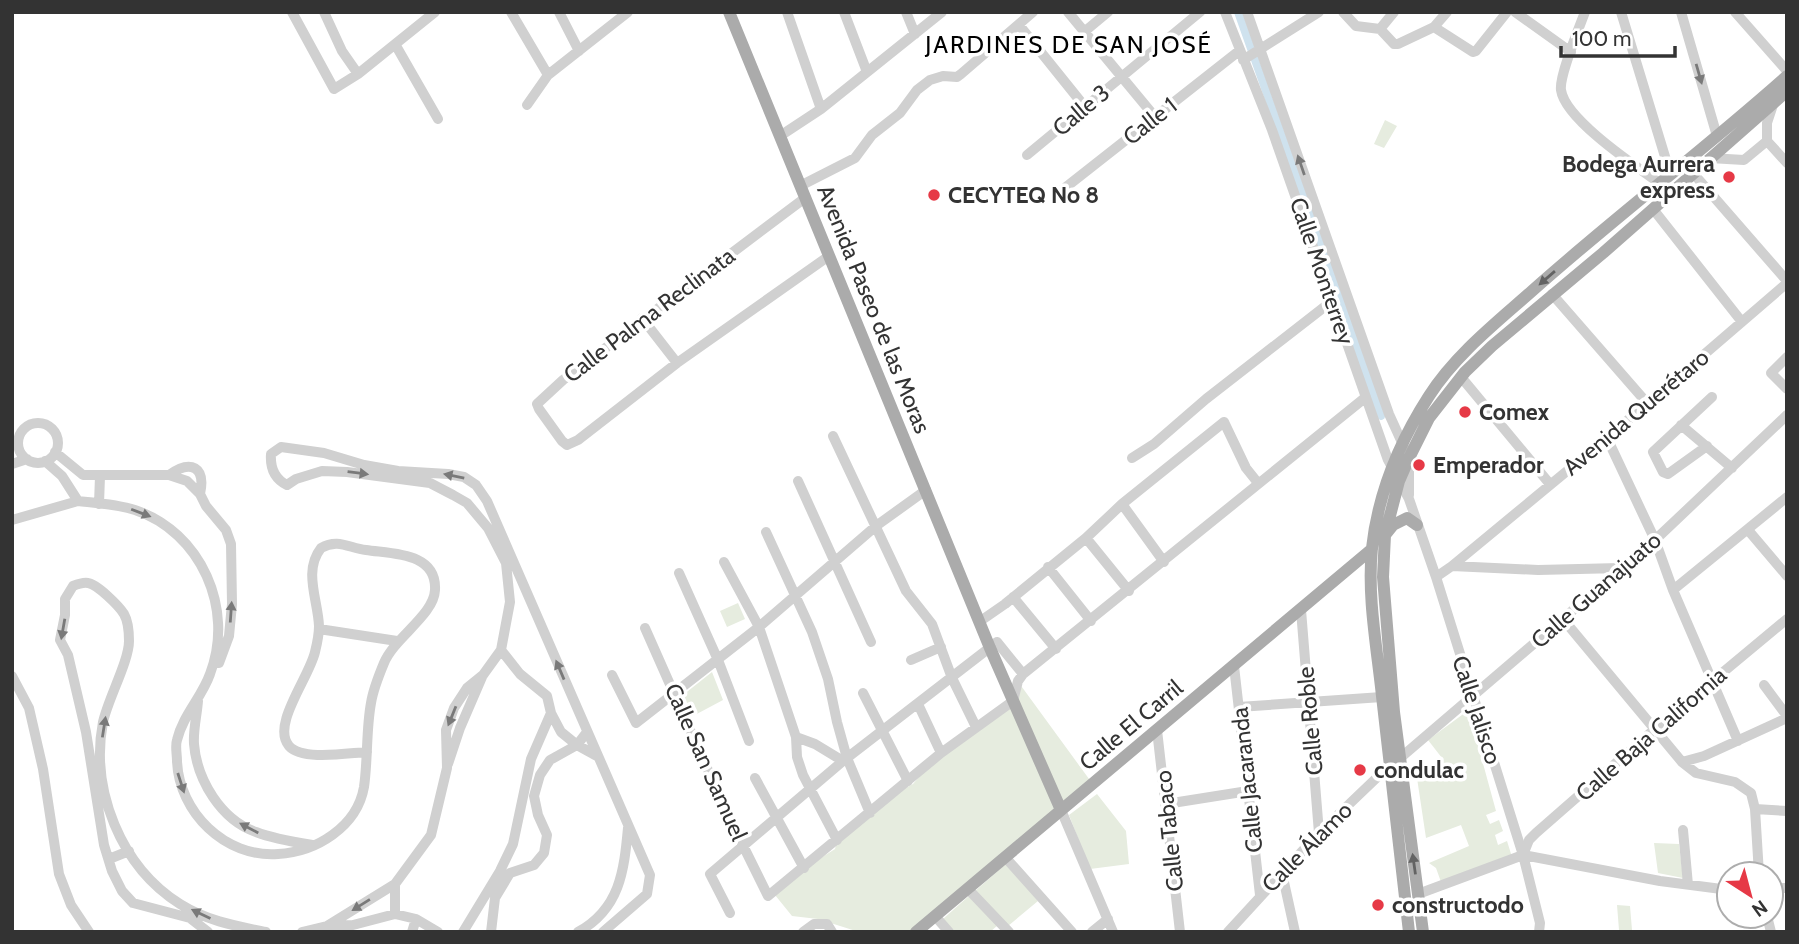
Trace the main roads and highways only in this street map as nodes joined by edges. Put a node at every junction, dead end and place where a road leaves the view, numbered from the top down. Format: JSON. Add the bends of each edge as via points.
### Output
{"nodes":[{"id":1,"x":729,"y":12,"type":"edge"},
{"id":2,"x":1787,"y":76,"type":"edge"},
{"id":3,"x":1787,"y":91,"type":"edge"},
{"id":4,"x":1693,"y":155,"type":"junction"},
{"id":5,"x":1640,"y":221,"type":"junction"},
{"id":6,"x":1599,"y":233,"type":"junction"},
{"id":7,"x":1603,"y":253,"type":"junction"},
{"id":8,"x":1412,"y":425,"type":"junction"},
{"id":9,"x":1396,"y":427,"type":"road end"},
{"id":10,"x":1417,"y":525,"type":"road end"},
{"id":11,"x":1385,"y":535,"type":"junction"},
{"id":12,"x":1372,"y":550,"type":"junction"},
{"id":13,"x":1394,"y":762,"type":"junction"},
{"id":14,"x":1061,"y":810,"type":"junction"},
{"id":15,"x":916,"y":932,"type":"edge"},
{"id":16,"x":1409,"y":932,"type":"edge"},
{"id":17,"x":1423,"y":932,"type":"edge"}],
"edges":[{"from":1,"to":14,"type":"main road","name":"Avenida Paseo de las Moras"},
{"from":2,"to":4,"type":"main road"},
{"from":3,"to":5,"type":"main road"},
{"from":4,"to":5,"type":"main road","via":[[1630,212],[1631,220]]},
{"from":4,"to":6,"type":"main road"},
{"from":5,"to":7,"type":"main road"},
{"from":6,"to":7,"type":"main road","via":[[1609,230],[1615,236]]},
{"from":6,"to":8,"type":"main road","one_way":true,"via":[[1457,362]]},
{"from":7,"to":11,"type":"main road","via":[[1492,346],[1429,418],[1399,481]]},
{"from":8,"to":9,"type":"main road"},
{"from":8,"to":12,"type":"main road","via":[[1392,468]]},
{"from":10,"to":11,"type":"main road","via":[[1407,518]]},
{"from":11,"to":13,"type":"main road"},
{"from":12,"to":13,"type":"main road","via":[[1382,697]]},
{"from":12,"to":14,"type":"main road","name":"Calle El Carril"},
{"from":13,"to":16,"type":"main road"},
{"from":17,"to":13,"type":"main road","one_way":true},
{"from":14,"to":15,"type":"main road","name":"Calle El Carril"}]}
